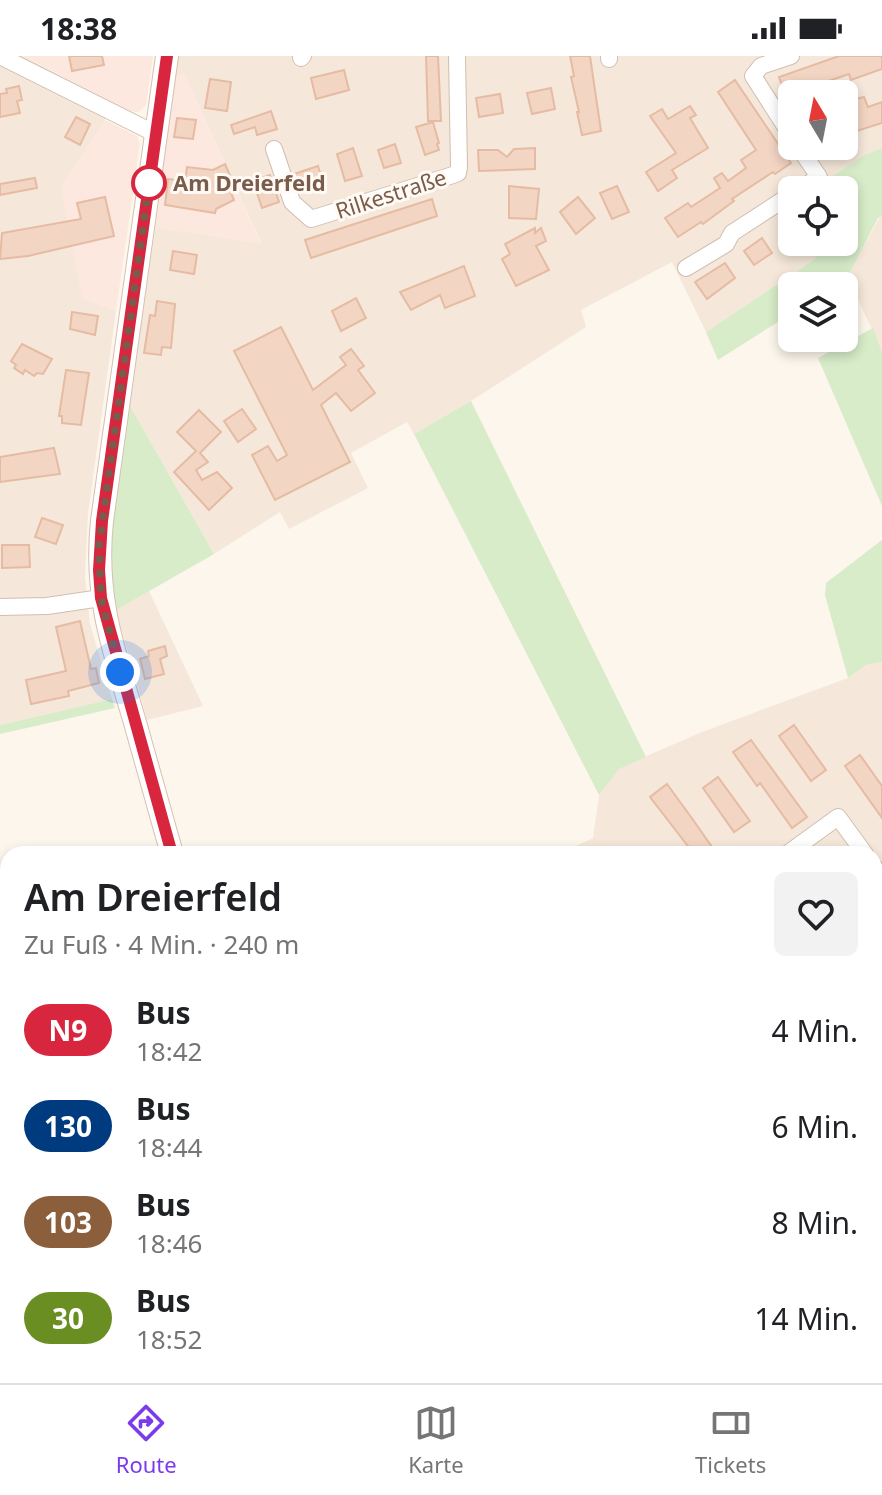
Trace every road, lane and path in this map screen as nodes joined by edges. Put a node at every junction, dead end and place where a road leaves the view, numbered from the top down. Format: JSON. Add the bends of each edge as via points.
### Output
{"nodes":[{"id":1,"x":0,"y":56,"type":"edge"},
{"id":2,"x":167,"y":56,"type":"edge"},
{"id":3,"x":457,"y":56,"type":"edge"},
{"id":4,"x":791,"y":56,"type":"edge"},
{"id":5,"x":778,"y":115,"type":"edge"},
{"id":6,"x":156,"y":134,"type":"junction"},
{"id":7,"x":274,"y":149,"type":"dead end"},
{"id":8,"x":778,"y":203,"type":"edge"},
{"id":9,"x":686,"y":268,"type":"dead end"},
{"id":10,"x":101,"y":598,"type":"junction"},
{"id":11,"x":0,"y":607,"type":"edge"},
{"id":12,"x":170,"y":846,"type":"edge"},
{"id":13,"x":798,"y":846,"type":"edge"},
{"id":14,"x":859,"y":846,"type":"edge"}],
"edges":[{"from":1,"to":6,"type":"street"},
{"from":2,"to":6,"type":"street"},
{"from":3,"to":7,"type":"street","name":"Rilkestraße","via":[[458,173],[311,219],[292,202]]},
{"from":4,"to":5,"type":"street","via":[[761,66],[753,76]]},
{"from":6,"to":10,"type":"street","via":[[102,521]]},
{"from":8,"to":9,"type":"street"},
{"from":10,"to":11,"type":"street"},
{"from":10,"to":12,"type":"street"},
{"from":13,"to":14,"type":"street","via":[[838,817]]}]}
